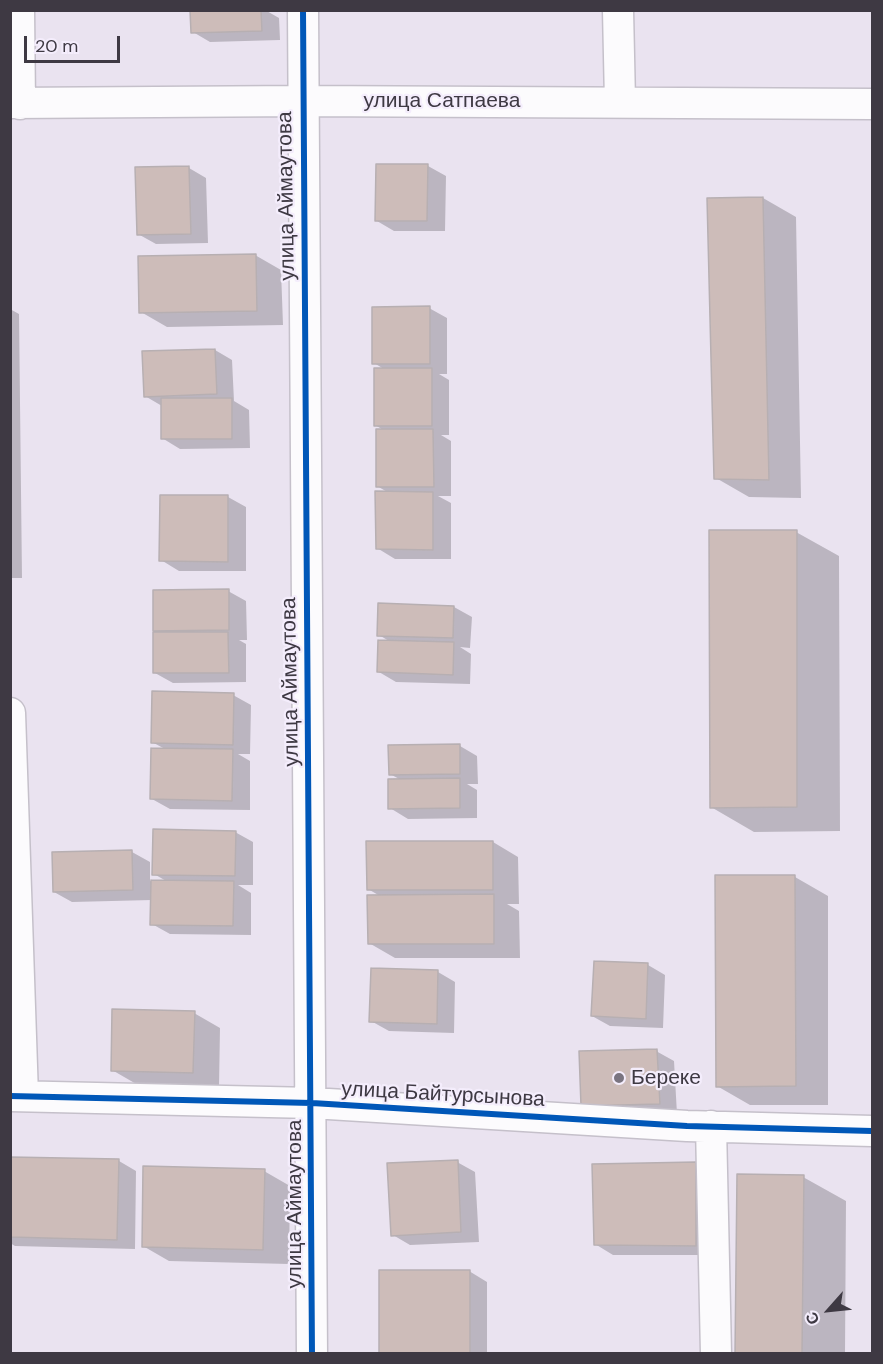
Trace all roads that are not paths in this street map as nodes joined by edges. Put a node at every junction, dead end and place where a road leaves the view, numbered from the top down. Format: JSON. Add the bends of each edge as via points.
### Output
{"nodes":[{"id":1,"x":19,"y":10,"type":"edge"},
{"id":2,"x":303,"y":10,"type":"edge"},
{"id":3,"x":618,"y":10,"type":"edge"},
{"id":4,"x":303,"y":101,"type":"junction"},
{"id":5,"x":620,"y":102,"type":"junction"},
{"id":6,"x":15,"y":104,"type":"edge"},
{"id":7,"x":873,"y":104,"type":"edge"},
{"id":8,"x":10,"y":713,"type":"edge"},
{"id":9,"x":17,"y":1096,"type":"edge"},
{"id":10,"x":312,"y":1103,"type":"junction"},
{"id":11,"x":711,"y":1126,"type":"junction"},
{"id":12,"x":873,"y":1131,"type":"edge"},
{"id":13,"x":312,"y":1353,"type":"edge"},
{"id":14,"x":716,"y":1353,"type":"edge"}],
"edges":[{"from":1,"to":6,"type":"street"},
{"from":2,"to":4,"type":"street","name":"улица Аймаутова"},
{"from":3,"to":5,"type":"street"},
{"from":4,"to":5,"type":"street","name":"улица Сатпаева"},
{"from":4,"to":6,"type":"street","name":"улица Сатпаева"},
{"from":4,"to":10,"type":"street","name":"улица Аймаутова"},
{"from":5,"to":7,"type":"street","name":"улица Сатпаева"},
{"from":8,"to":9,"type":"street"},
{"from":9,"to":10,"type":"street","name":"улица Байтурсынова"},
{"from":10,"to":11,"type":"street","name":"улица Байтурсынова"},
{"from":10,"to":13,"type":"street","name":"улица Аймаутова"},
{"from":11,"to":12,"type":"street","name":"улица Байтурсынова"},
{"from":11,"to":14,"type":"street"}]}
